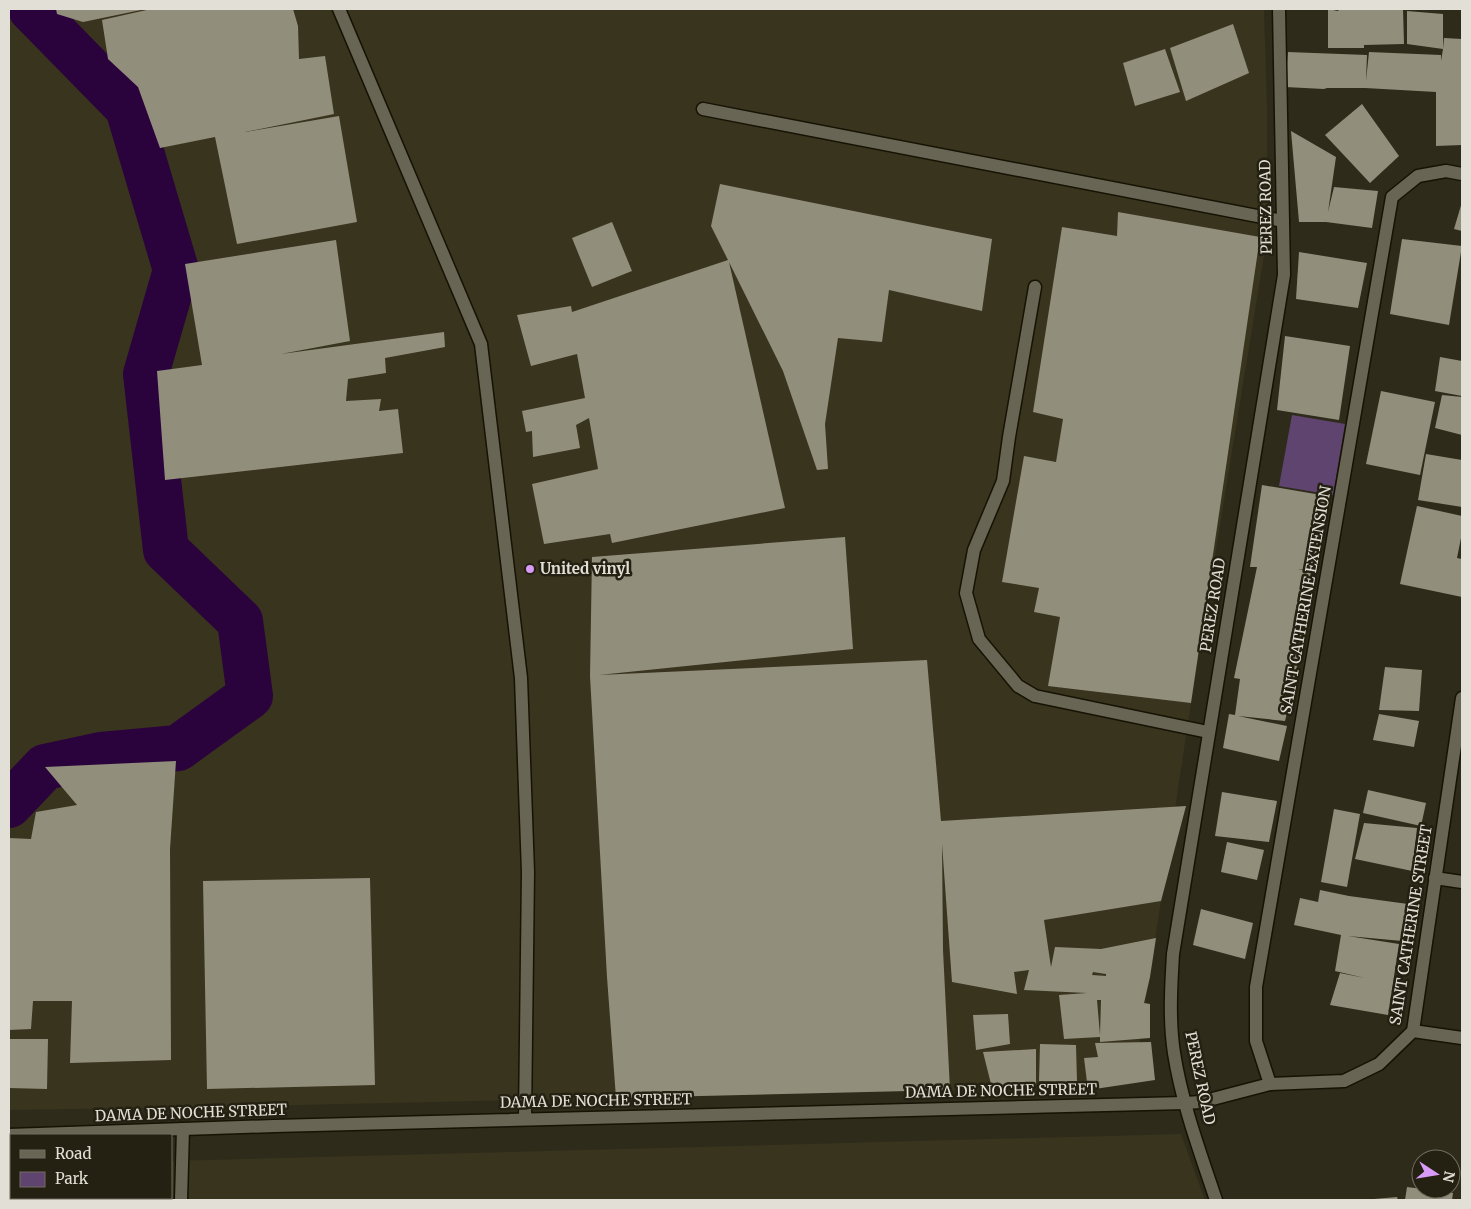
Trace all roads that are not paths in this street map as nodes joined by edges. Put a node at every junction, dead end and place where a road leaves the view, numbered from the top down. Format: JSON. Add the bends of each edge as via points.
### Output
{"nodes":[{"id":1,"x":339,"y":9,"type":"edge"},
{"id":2,"x":1279,"y":9,"type":"edge"},
{"id":3,"x":703,"y":109,"type":"dead end"},
{"id":4,"x":1462,"y":174,"type":"edge"},
{"id":5,"x":1283,"y":221,"type":"junction"},
{"id":6,"x":1035,"y":287,"type":"dead end"},
{"id":7,"x":1462,"y":698,"type":"edge"},
{"id":8,"x":1460,"y":723,"type":"edge"},
{"id":9,"x":1208,"y":732,"type":"junction"},
{"id":10,"x":1436,"y":878,"type":"junction"},
{"id":11,"x":1462,"y":882,"type":"edge"},
{"id":12,"x":1413,"y":1031,"type":"junction"},
{"id":13,"x":1462,"y":1038,"type":"edge"},
{"id":14,"x":1270,"y":1084,"type":"junction"},
{"id":15,"x":1185,"y":1103,"type":"junction"},
{"id":16,"x":525,"y":1120,"type":"junction"},
{"id":17,"x":183,"y":1129,"type":"junction"},
{"id":18,"x":122,"y":1133,"type":"edge"},
{"id":19,"x":66,"y":1134,"type":"edge"},
{"id":20,"x":180,"y":1200,"type":"edge"},
{"id":21,"x":1216,"y":1200,"type":"edge"}],
"edges":[{"from":1,"to":16,"type":"street","via":[[481,344],[521,678],[528,872]]},
{"from":2,"to":5,"type":"street","name":"PEREZ ROAD"},
{"from":3,"to":5,"type":"street"},
{"from":4,"to":14,"type":"street","name":"SAINT CATHERINE EXTENSION","via":[[1446,171],[1418,176],[1392,197],[1256,987],[1256,1041]]},
{"from":5,"to":9,"type":"street","name":"PEREZ ROAD","via":[[1284,275]]},
{"from":6,"to":9,"type":"street","via":[[1003,481],[974,550],[966,593],[980,639],[1018,686],[1035,696]]},
{"from":7,"to":8,"type":"street","name":"SAINT CATHERINE STREET"},
{"from":8,"to":10,"type":"street","name":"SAINT CATHERINE STREET"},
{"from":9,"to":15,"type":"street","name":"PEREZ ROAD","via":[[1173,954],[1170,1006],[1174,1053]]},
{"from":10,"to":11,"type":"street"},
{"from":10,"to":12,"type":"street","name":"SAINT CATHERINE STREET"},
{"from":12,"to":13,"type":"street"},
{"from":12,"to":14,"type":"street","name":"SAINT CATHERINE STREET","via":[[1379,1064],[1344,1081]]},
{"from":14,"to":15,"type":"street","name":"SAINT CATHERINE STREET","via":[[1201,1102]]},
{"from":15,"to":16,"type":"street","name":"DAMA DE NOCHE STREET"},
{"from":15,"to":21,"type":"street","name":"PEREZ ROAD"},
{"from":16,"to":17,"type":"street","name":"DAMA DE NOCHE STREET"},
{"from":17,"to":18,"type":"street","name":"DAMA DE NOCHE STREET"},
{"from":17,"to":20,"type":"street"},
{"from":18,"to":19,"type":"street","name":"DAMA DE NOCHE STREET"}]}
